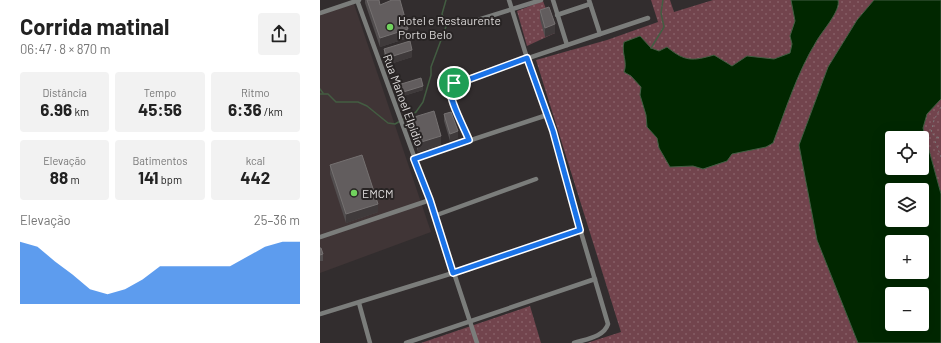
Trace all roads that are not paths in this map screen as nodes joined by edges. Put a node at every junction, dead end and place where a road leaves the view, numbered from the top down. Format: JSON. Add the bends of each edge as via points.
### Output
{"nodes":[{"id":1,"x":358,"y":0,"type":"edge"},
{"id":2,"x":509,"y":0,"type":"edge"},
{"id":3,"x":541,"y":0,"type":"edge"},
{"id":4,"x":553,"y":0,"type":"edge"},
{"id":5,"x":590,"y":2,"type":"edge"},
{"id":6,"x":512,"y":9,"type":"junction"},
{"id":7,"x":320,"y":13,"type":"edge"},
{"id":8,"x":557,"y":15,"type":"junction"},
{"id":9,"x":648,"y":18,"type":"dead end"},
{"id":10,"x":465,"y":24,"type":"dead end"},
{"id":11,"x":600,"y":34,"type":"junction"},
{"id":12,"x":567,"y":45,"type":"junction"},
{"id":13,"x":527,"y":58,"type":"junction"},
{"id":14,"x":547,"y":115,"type":"junction"},
{"id":15,"x":469,"y":140,"type":"junction"},
{"id":16,"x":414,"y":159,"type":"junction"},
{"id":17,"x":536,"y":179,"type":"dead end"},
{"id":18,"x":430,"y":200,"type":"junction"},
{"id":19,"x":434,"y":216,"type":"junction"},
{"id":20,"x":580,"y":230,"type":"junction"},
{"id":21,"x":320,"y":237,"type":"edge"},
{"id":22,"x":453,"y":273,"type":"junction"},
{"id":23,"x":595,"y":279,"type":"junction"},
{"id":24,"x":359,"y":303,"type":"junction"},
{"id":25,"x":320,"y":314,"type":"edge"},
{"id":26,"x":470,"y":323,"type":"junction"},
{"id":27,"x":370,"y":343,"type":"edge"},
{"id":28,"x":406,"y":343,"type":"edge"},
{"id":29,"x":477,"y":343,"type":"edge"},
{"id":30,"x":574,"y":343,"type":"edge"}],
"edges":[{"from":1,"to":7,"type":"street"},
{"from":1,"to":16,"type":"street","name":"Rua Manoel Elpídio"},
{"from":2,"to":6,"type":"street"},
{"from":3,"to":6,"type":"street"},
{"from":4,"to":8,"type":"street"},
{"from":5,"to":8,"type":"street"},
{"from":5,"to":11,"type":"street"},
{"from":6,"to":10,"type":"street"},
{"from":6,"to":13,"type":"street"},
{"from":8,"to":12,"type":"street"},
{"from":9,"to":11,"type":"street"},
{"from":11,"to":12,"type":"street"},
{"from":12,"to":13,"type":"street"},
{"from":13,"to":14,"type":"street"},
{"from":13,"to":15,"type":"street","via":[[451,86],[449,90],[454,106]]},
{"from":14,"to":15,"type":"street"},
{"from":14,"to":20,"type":"street"},
{"from":15,"to":16,"type":"street"},
{"from":16,"to":18,"type":"street","name":"Rua Manoel Elpídio"},
{"from":17,"to":19,"type":"street"},
{"from":18,"to":19,"type":"street","name":"Rua Manoel Elpídio"},
{"from":18,"to":21,"type":"street"},
{"from":19,"to":22,"type":"street","name":"Rua Manoel Elpídio"},
{"from":20,"to":22,"type":"street"},
{"from":20,"to":23,"type":"street"},
{"from":22,"to":24,"type":"street"},
{"from":22,"to":26,"type":"street","name":"Rua Manoel Elpídio"},
{"from":23,"to":26,"type":"street"},
{"from":23,"to":30,"type":"street","via":[[608,324],[599,335]]},
{"from":24,"to":25,"type":"street"},
{"from":24,"to":27,"type":"street"},
{"from":26,"to":28,"type":"street"},
{"from":26,"to":29,"type":"street","name":"Rua Manoel Elpídio"}]}
